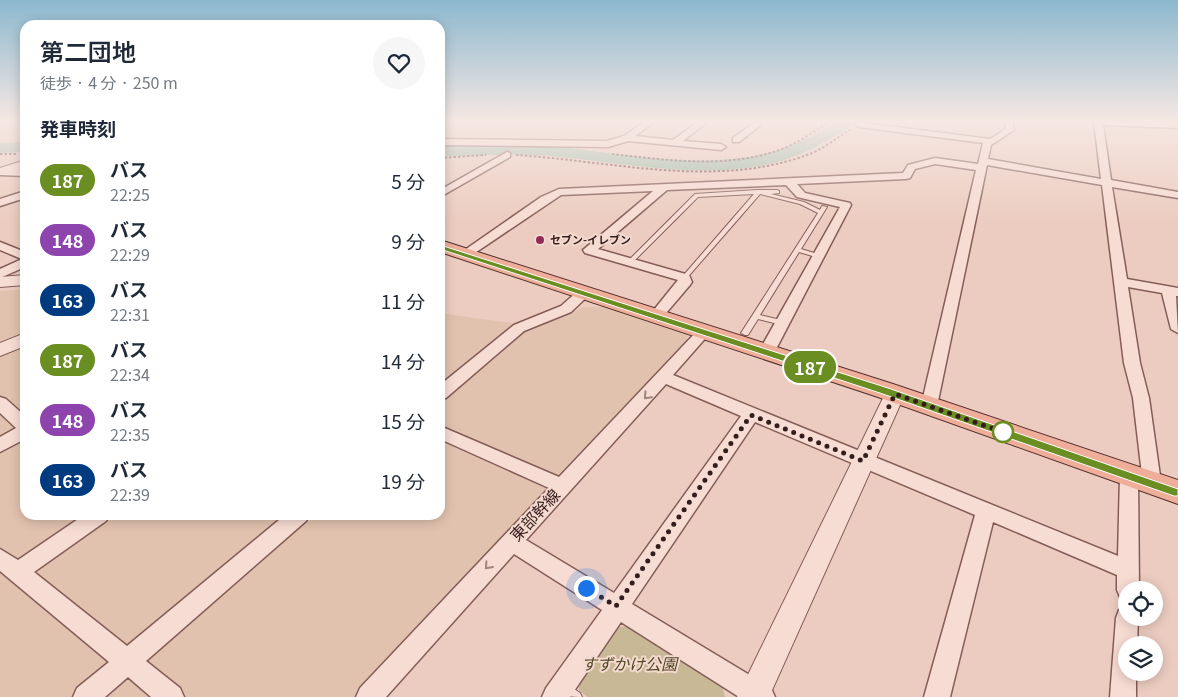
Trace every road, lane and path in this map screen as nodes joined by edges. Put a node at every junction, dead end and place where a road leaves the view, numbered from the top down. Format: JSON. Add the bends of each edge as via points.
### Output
{"nodes":[{"id":1,"x":497,"y":155,"type":"edge"},
{"id":2,"x":505,"y":155,"type":"edge"},
{"id":3,"x":513,"y":155,"type":"edge"},
{"id":4,"x":807,"y":155,"type":"edge"},
{"id":5,"x":985,"y":155,"type":"edge"},
{"id":6,"x":1104,"y":155,"type":"edge"},
{"id":7,"x":445,"y":158,"type":"edge"},
{"id":8,"x":982,"y":164,"type":"junction"},
{"id":9,"x":20,"y":166,"type":"edge"},
{"id":10,"x":2,"y":171,"type":"edge"},
{"id":11,"x":20,"y":173,"type":"edge"},
{"id":12,"x":1107,"y":182,"type":"junction"},
{"id":13,"x":790,"y":183,"type":"junction"},
{"id":14,"x":664,"y":187,"type":"junction"},
{"id":15,"x":445,"y":191,"type":"edge"},
{"id":16,"x":757,"y":192,"type":"junction"},
{"id":17,"x":777,"y":192,"type":"dead end"},
{"id":18,"x":1178,"y":195,"type":"edge"},
{"id":19,"x":20,"y":196,"type":"edge"},
{"id":20,"x":0,"y":203,"type":"edge"},
{"id":21,"x":0,"y":246,"type":"edge"},
{"id":22,"x":445,"y":248,"type":"edge"},
{"id":23,"x":797,"y":250,"type":"junction"},
{"id":24,"x":20,"y":254,"type":"edge"},
{"id":25,"x":466,"y":254,"type":"junction"},
{"id":26,"x":819,"y":256,"type":"junction"},
{"id":27,"x":630,"y":262,"type":"junction"},
{"id":28,"x":20,"y":264,"type":"edge"},
{"id":29,"x":0,"y":274,"type":"edge"},
{"id":30,"x":684,"y":278,"type":"junction"},
{"id":31,"x":20,"y":280,"type":"edge"},
{"id":32,"x":0,"y":282,"type":"edge"},
{"id":33,"x":1121,"y":282,"type":"junction"},
{"id":34,"x":1173,"y":291,"type":"edge"},
{"id":35,"x":584,"y":293,"type":"junction"},
{"id":36,"x":656,"y":316,"type":"junction"},
{"id":37,"x":756,"y":316,"type":"junction"},
{"id":38,"x":782,"y":323,"type":"junction"},
{"id":39,"x":1178,"y":325,"type":"edge"},
{"id":40,"x":703,"y":333,"type":"junction"},
{"id":41,"x":746,"y":333,"type":"dead end"},
{"id":42,"x":20,"y":342,"type":"edge"},
{"id":43,"x":0,"y":350,"type":"edge"},
{"id":44,"x":766,"y":353,"type":"junction"},
{"id":45,"x":664,"y":377,"type":"junction"},
{"id":46,"x":445,"y":390,"type":"edge"},
{"id":47,"x":895,"y":394,"type":"junction"},
{"id":48,"x":0,"y":403,"type":"edge"},
{"id":49,"x":929,"y":406,"type":"junction"},
{"id":50,"x":751,"y":415,"type":"junction"},
{"id":51,"x":20,"y":421,"type":"edge"},
{"id":52,"x":20,"y":434,"type":"edge"},
{"id":53,"x":445,"y":434,"type":"edge"},
{"id":54,"x":0,"y":445,"type":"edge"},
{"id":55,"x":863,"y":461,"type":"junction"},
{"id":56,"x":1141,"y":479,"type":"junction"},
{"id":57,"x":562,"y":486,"type":"junction"},
{"id":58,"x":1178,"y":492,"type":"edge"},
{"id":59,"x":986,"y":512,"type":"junction"},
{"id":60,"x":90,"y":520,"type":"edge"},
{"id":61,"x":292,"y":520,"type":"edge"},
{"id":62,"x":510,"y":541,"type":"junction"},
{"id":63,"x":8,"y":565,"type":"edge"},
{"id":64,"x":1129,"y":580,"type":"edge"},
{"id":65,"x":616,"y":606,"type":"junction"},
{"id":66,"x":1127,"y":626,"type":"edge"},
{"id":67,"x":126,"y":663,"type":"junction"},
{"id":68,"x":564,"y":694,"type":"edge"},
{"id":69,"x":757,"y":696,"type":"edge"},
{"id":70,"x":86,"y":697,"type":"edge"},
{"id":71,"x":171,"y":697,"type":"edge"},
{"id":72,"x":369,"y":697,"type":"edge"},
{"id":73,"x":937,"y":697,"type":"edge"},
{"id":74,"x":1123,"y":697,"type":"edge"}],
"edges":[{"from":1,"to":7,"type":"path"},
{"from":2,"to":15,"type":"street"},
{"from":3,"to":4,"type":"path","via":[[690,171],[740,169]]},
{"from":5,"to":8,"type":"street"},
{"from":6,"to":12,"type":"street"},
{"from":8,"to":12,"type":"street"},
{"from":8,"to":13,"type":"street","via":[[935,161],[911,167],[906,176]]},
{"from":8,"to":49,"type":"street"},
{"from":9,"to":10,"type":"street"},
{"from":10,"to":11,"type":"street"},
{"from":12,"to":18,"type":"street"},
{"from":12,"to":33,"type":"street"},
{"from":13,"to":14,"type":"street"},
{"from":13,"to":26,"type":"street","via":[[801,195],[846,205]]},
{"from":14,"to":25,"type":"street","via":[[566,191],[551,195]]},
{"from":14,"to":27,"type":"street","via":[[589,250]]},
{"from":16,"to":17,"type":"lane"},
{"from":16,"to":23,"type":"lane","via":[[822,210]]},
{"from":16,"to":27,"type":"lane","via":[[697,195]]},
{"from":16,"to":30,"type":"lane"},
{"from":19,"to":20,"type":"street"},
{"from":21,"to":24,"type":"street"},
{"from":22,"to":25,"type":"main road"},
{"from":23,"to":26,"type":"lane"},
{"from":23,"to":37,"type":"lane"},
{"from":25,"to":35,"type":"main road"},
{"from":26,"to":38,"type":"street"},
{"from":27,"to":30,"type":"street"},
{"from":28,"to":29,"type":"street"},
{"from":30,"to":36,"type":"street","via":[[685,282]]},
{"from":31,"to":32,"type":"street"},
{"from":33,"to":34,"type":"street"},
{"from":33,"to":56,"type":"street","via":[[1132,363],[1141,398]]},
{"from":34,"to":39,"type":"street"},
{"from":35,"to":36,"type":"main road"},
{"from":35,"to":46,"type":"street","via":[[566,309],[519,328]]},
{"from":36,"to":40,"type":"main road"},
{"from":37,"to":38,"type":"lane"},
{"from":37,"to":41,"type":"lane"},
{"from":38,"to":44,"type":"street"},
{"from":40,"to":44,"type":"main road"},
{"from":40,"to":45,"type":"street","name":"東部幹線"},
{"from":42,"to":43,"type":"street"},
{"from":44,"to":47,"type":"main road"},
{"from":45,"to":50,"type":"street"},
{"from":45,"to":57,"type":"street","name":"東部幹線","one_way":true},
{"from":47,"to":49,"type":"main road"},
{"from":47,"to":55,"type":"street"},
{"from":48,"to":51,"type":"street"},
{"from":49,"to":56,"type":"main road"},
{"from":50,"to":55,"type":"street"},
{"from":50,"to":65,"type":"street"},
{"from":52,"to":54,"type":"street"},
{"from":53,"to":57,"type":"street"},
{"from":55,"to":59,"type":"street"},
{"from":55,"to":69,"type":"street"},
{"from":56,"to":58,"type":"main road"},
{"from":56,"to":64,"type":"street"},
{"from":57,"to":62,"type":"street","name":"東部幹線"},
{"from":59,"to":64,"type":"street"},
{"from":59,"to":73,"type":"street"},
{"from":60,"to":63,"type":"street"},
{"from":61,"to":67,"type":"street"},
{"from":62,"to":65,"type":"street"},
{"from":62,"to":72,"type":"street","name":"東部幹線","one_way":true},
{"from":63,"to":67,"type":"street"},
{"from":65,"to":68,"type":"street"},
{"from":65,"to":69,"type":"street"},
{"from":66,"to":74,"type":"street"},
{"from":67,"to":70,"type":"street"},
{"from":67,"to":71,"type":"street"}]}
